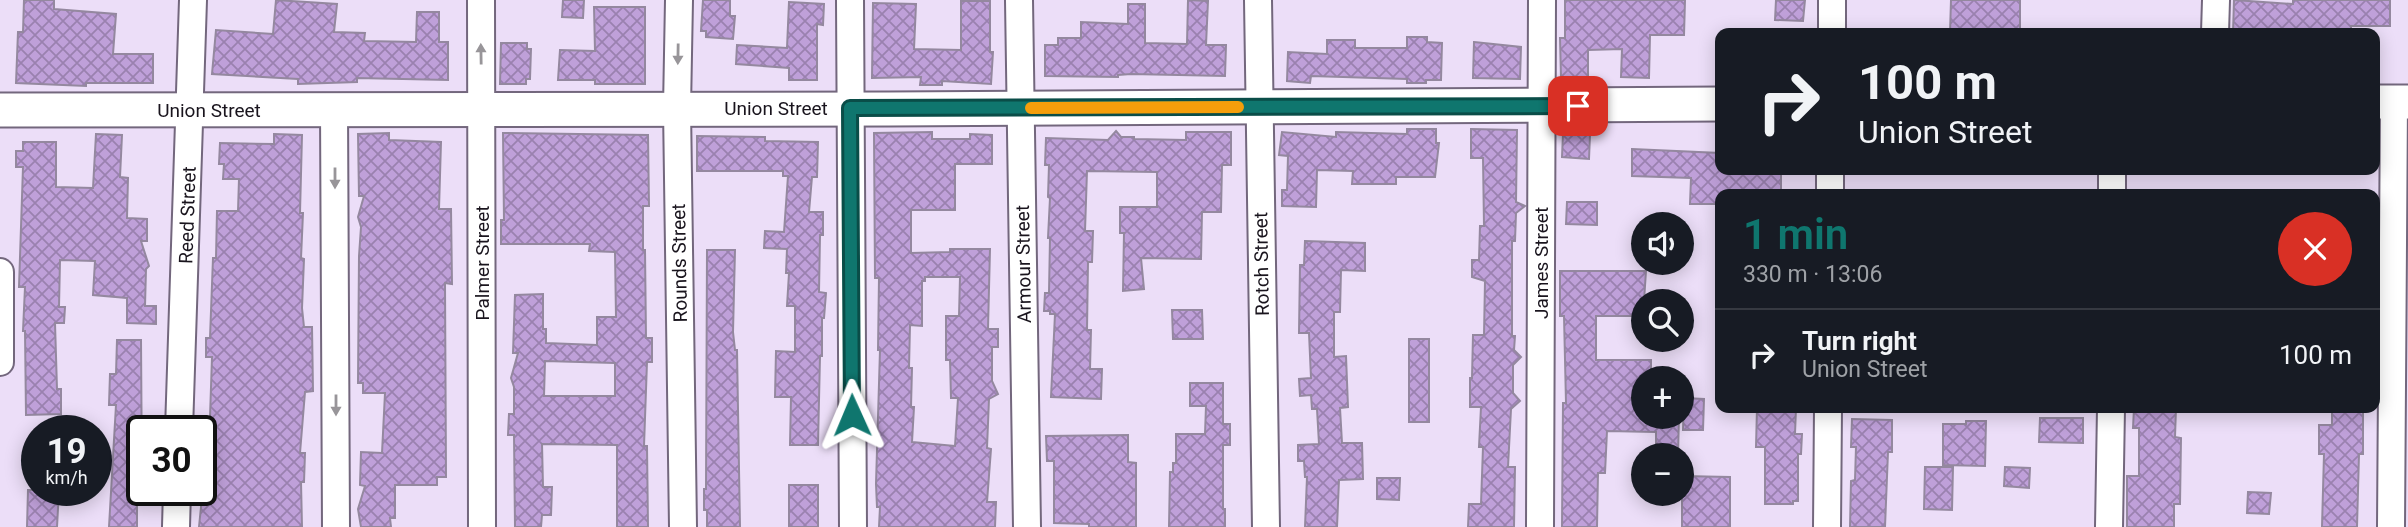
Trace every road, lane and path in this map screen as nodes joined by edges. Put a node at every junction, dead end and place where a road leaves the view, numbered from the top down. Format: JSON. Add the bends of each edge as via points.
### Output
{"nodes":[{"id":1,"x":193,"y":0,"type":"edge"},
{"id":2,"x":481,"y":0,"type":"edge"},
{"id":3,"x":679,"y":0,"type":"edge"},
{"id":4,"x":850,"y":0,"type":"edge"},
{"id":5,"x":1019,"y":0,"type":"edge"},
{"id":6,"x":1258,"y":0,"type":"edge"},
{"id":7,"x":1542,"y":0,"type":"edge"},
{"id":8,"x":1832,"y":0,"type":"edge"},
{"id":9,"x":2216,"y":0,"type":"edge"},
{"id":10,"x":1832,"y":28,"type":"edge"},
{"id":11,"x":2215,"y":28,"type":"edge"},
{"id":12,"x":2392,"y":102,"type":"edge"},
{"id":13,"x":1715,"y":104,"type":"edge"},
{"id":14,"x":1542,"y":106,"type":"junction"},
{"id":15,"x":482,"y":107,"type":"junction"},
{"id":16,"x":1259,"y":107,"type":"junction"},
{"id":17,"x":677,"y":108,"type":"junction"},
{"id":18,"x":850,"y":108,"type":"junction"},
{"id":19,"x":1021,"y":108,"type":"junction"},
{"id":20,"x":334,"y":109,"type":"junction"},
{"id":21,"x":0,"y":110,"type":"edge"},
{"id":22,"x":190,"y":110,"type":"junction"},
{"id":23,"x":0,"y":272,"type":"edge"},
{"id":24,"x":0,"y":362,"type":"edge"},
{"id":25,"x":1828,"y":413,"type":"edge"},
{"id":26,"x":2111,"y":413,"type":"edge"},
{"id":27,"x":180,"y":415,"type":"edge"},
{"id":28,"x":177,"y":506,"type":"edge"},
{"id":29,"x":176,"y":527,"type":"edge"},
{"id":30,"x":336,"y":527,"type":"edge"},
{"id":31,"x":482,"y":527,"type":"edge"},
{"id":32,"x":683,"y":527,"type":"edge"},
{"id":33,"x":853,"y":527,"type":"edge"},
{"id":34,"x":1027,"y":527,"type":"edge"},
{"id":35,"x":1266,"y":527,"type":"edge"},
{"id":36,"x":1540,"y":527,"type":"edge"},
{"id":37,"x":1827,"y":527,"type":"edge"},
{"id":38,"x":2109,"y":527,"type":"edge"},
{"id":39,"x":2391,"y":527,"type":"edge"}],
"edges":[{"from":1,"to":22,"type":"street","name":"Reed Street"},
{"from":15,"to":2,"type":"street","name":"Palmer Street","one_way":true},
{"from":3,"to":17,"type":"street","name":"Rounds Street","one_way":true},
{"from":4,"to":18,"type":"street"},
{"from":5,"to":19,"type":"street","name":"Armour Street"},
{"from":6,"to":16,"type":"street","name":"Rotch Street"},
{"from":7,"to":14,"type":"street","name":"James Street"},
{"from":8,"to":10,"type":"street"},
{"from":9,"to":11,"type":"street"},
{"from":12,"to":39,"type":"street"},
{"from":13,"to":14,"type":"main road","name":"Union Street"},
{"from":14,"to":16,"type":"main road","name":"Union Street"},
{"from":14,"to":36,"type":"street","name":"James Street"},
{"from":15,"to":17,"type":"main road","name":"Union Street"},
{"from":15,"to":20,"type":"main road","name":"Union Street"},
{"from":15,"to":31,"type":"street","name":"Palmer Street"},
{"from":16,"to":19,"type":"main road","name":"Union Street"},
{"from":16,"to":35,"type":"street","name":"Rotch Street"},
{"from":17,"to":18,"type":"main road","name":"Union Street"},
{"from":17,"to":32,"type":"street","name":"Rounds Street"},
{"from":18,"to":19,"type":"main road","name":"Union Street"},
{"from":18,"to":33,"type":"street"},
{"from":19,"to":34,"type":"street","name":"Armour Street"},
{"from":20,"to":22,"type":"main road","name":"Union Street"},
{"from":20,"to":30,"type":"street","one_way":true},
{"from":21,"to":22,"type":"main road","name":"Union Street"},
{"from":22,"to":27,"type":"street","name":"Reed Street"},
{"from":23,"to":24,"type":"street"},
{"from":25,"to":37,"type":"street"},
{"from":26,"to":38,"type":"street"},
{"from":28,"to":29,"type":"street"}]}
